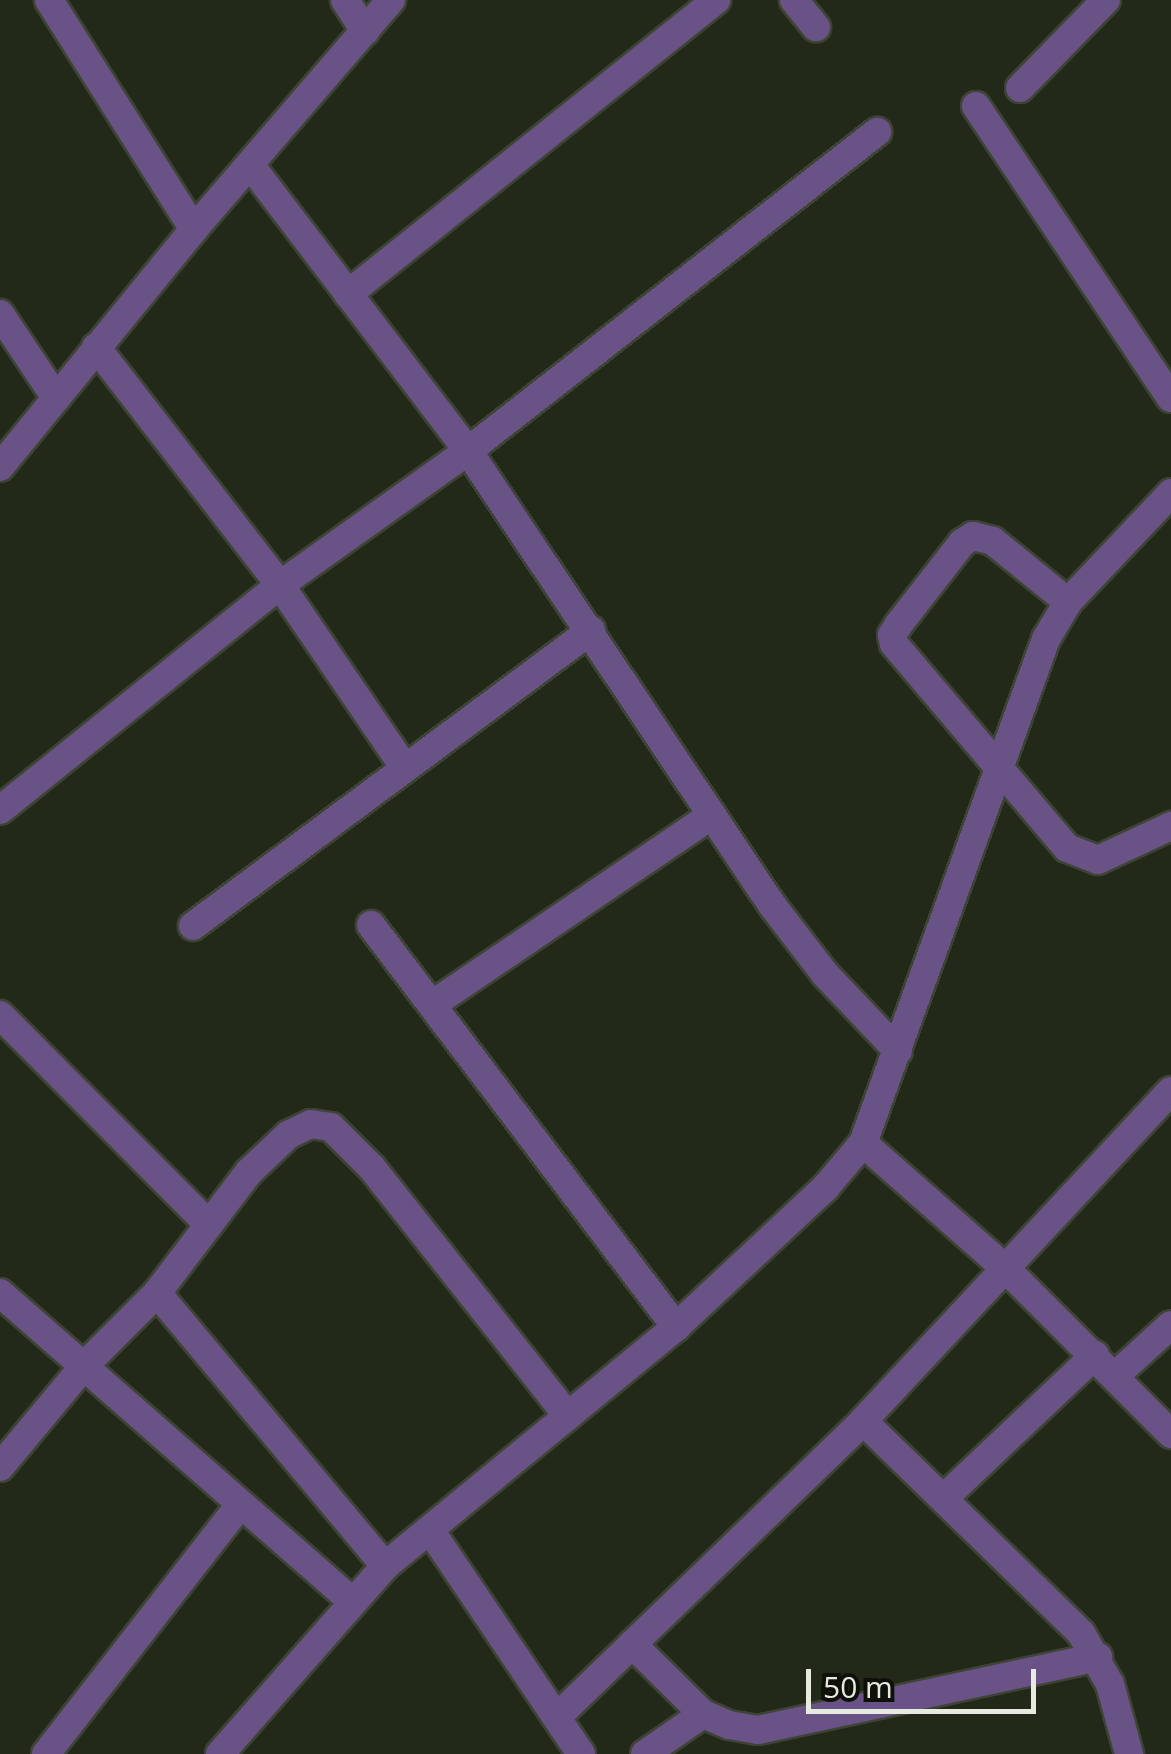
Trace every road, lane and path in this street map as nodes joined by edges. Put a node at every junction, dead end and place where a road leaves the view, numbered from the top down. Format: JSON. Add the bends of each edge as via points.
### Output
{"nodes":[{"id":1,"x":49,"y":0,"type":"edge"},
{"id":2,"x":345,"y":0,"type":"edge"},
{"id":3,"x":390,"y":0,"type":"edge"},
{"id":4,"x":716,"y":0,"type":"edge"},
{"id":5,"x":794,"y":0,"type":"edge"},
{"id":6,"x":1106,"y":0,"type":"edge"},
{"id":7,"x":816,"y":26,"type":"dead end"},
{"id":8,"x":365,"y":31,"type":"junction"},
{"id":9,"x":1020,"y":88,"type":"dead end"},
{"id":10,"x":976,"y":106,"type":"dead end"},
{"id":11,"x":877,"y":132,"type":"dead end"},
{"id":12,"x":250,"y":166,"type":"junction"},
{"id":13,"x":194,"y":229,"type":"junction"},
{"id":14,"x":348,"y":294,"type":"junction"},
{"id":15,"x":0,"y":314,"type":"edge"},
{"id":16,"x":96,"y":348,"type":"junction"},
{"id":17,"x":56,"y":398,"type":"junction"},
{"id":18,"x":1171,"y":398,"type":"edge"},
{"id":19,"x":468,"y":451,"type":"junction"},
{"id":20,"x":0,"y":467,"type":"edge"},
{"id":21,"x":1171,"y":493,"type":"edge"},
{"id":22,"x":280,"y":585,"type":"junction"},
{"id":23,"x":1068,"y":602,"type":"junction"},
{"id":24,"x":591,"y":630,"type":"junction"},
{"id":25,"x":404,"y":766,"type":"junction"},
{"id":26,"x":997,"y":768,"type":"junction"},
{"id":27,"x":0,"y":810,"type":"edge"},
{"id":28,"x":712,"y":815,"type":"junction"},
{"id":29,"x":1171,"y":826,"type":"edge"},
{"id":30,"x":371,"y":925,"type":"dead end"},
{"id":31,"x":194,"y":926,"type":"dead end"},
{"id":32,"x":433,"y":1004,"type":"junction"},
{"id":33,"x":0,"y":1015,"type":"edge"},
{"id":34,"x":898,"y":1050,"type":"junction"},
{"id":35,"x":1171,"y":1091,"type":"edge"},
{"id":36,"x":863,"y":1143,"type":"junction"},
{"id":37,"x":206,"y":1222,"type":"junction"},
{"id":38,"x":1004,"y":1268,"type":"junction"},
{"id":39,"x":157,"y":1292,"type":"junction"},
{"id":40,"x":0,"y":1293,"type":"edge"},
{"id":41,"x":1171,"y":1326,"type":"edge"},
{"id":42,"x":676,"y":1327,"type":"junction"},
{"id":43,"x":1095,"y":1356,"type":"junction"},
{"id":44,"x":84,"y":1366,"type":"junction"},
{"id":45,"x":1116,"y":1376,"type":"junction"},
{"id":46,"x":568,"y":1416,"type":"junction"},
{"id":47,"x":863,"y":1422,"type":"junction"},
{"id":48,"x":1171,"y":1434,"type":"edge"},
{"id":49,"x":0,"y":1468,"type":"edge"},
{"id":50,"x":944,"y":1498,"type":"junction"},
{"id":51,"x":240,"y":1505,"type":"junction"},
{"id":52,"x":430,"y":1530,"type":"junction"},
{"id":53,"x":385,"y":1566,"type":"junction"},
{"id":54,"x":352,"y":1601,"type":"junction"},
{"id":55,"x":632,"y":1644,"type":"junction"},
{"id":56,"x":1098,"y":1657,"type":"junction"},
{"id":57,"x":703,"y":1714,"type":"junction"},
{"id":58,"x":557,"y":1717,"type":"junction"},
{"id":59,"x":46,"y":1754,"type":"edge"},
{"id":60,"x":220,"y":1754,"type":"edge"},
{"id":61,"x":580,"y":1754,"type":"edge"},
{"id":62,"x":645,"y":1754,"type":"edge"},
{"id":63,"x":1129,"y":1754,"type":"edge"}],
"edges":[{"from":1,"to":13,"type":"street"},
{"from":2,"to":8,"type":"street"},
{"from":3,"to":8,"type":"street"},
{"from":4,"to":14,"type":"street"},
{"from":5,"to":7,"type":"street"},
{"from":6,"to":9,"type":"street"},
{"from":8,"to":12,"type":"street"},
{"from":10,"to":18,"type":"street"},
{"from":11,"to":19,"type":"street"},
{"from":12,"to":13,"type":"street"},
{"from":12,"to":14,"type":"street"},
{"from":13,"to":16,"type":"street"},
{"from":14,"to":19,"type":"street"},
{"from":15,"to":17,"type":"street"},
{"from":16,"to":17,"type":"street"},
{"from":16,"to":22,"type":"street"},
{"from":17,"to":20,"type":"street"},
{"from":19,"to":22,"type":"street"},
{"from":19,"to":24,"type":"street"},
{"from":21,"to":23,"type":"street"},
{"from":22,"to":25,"type":"street"},
{"from":22,"to":27,"type":"street"},
{"from":23,"to":26,"type":"street","via":[[1046,638]]},
{"from":23,"to":26,"type":"street","via":[[993,541],[973,536],[892,635]]},
{"from":24,"to":25,"type":"street"},
{"from":24,"to":28,"type":"street"},
{"from":25,"to":31,"type":"street"},
{"from":26,"to":29,"type":"street","via":[[1080,856],[1098,860]]},
{"from":26,"to":34,"type":"street"},
{"from":28,"to":32,"type":"street"},
{"from":28,"to":34,"type":"street","via":[[814,961]]},
{"from":30,"to":32,"type":"street"},
{"from":32,"to":42,"type":"street"},
{"from":33,"to":37,"type":"street"},
{"from":34,"to":36,"type":"street"},
{"from":35,"to":38,"type":"street"},
{"from":36,"to":38,"type":"street"},
{"from":36,"to":42,"type":"street","via":[[826,1188]]},
{"from":37,"to":39,"type":"street"},
{"from":37,"to":46,"type":"street","via":[[288,1135],[311,1124],[331,1127],[372,1168]]},
{"from":38,"to":43,"type":"street"},
{"from":38,"to":47,"type":"street"},
{"from":39,"to":44,"type":"street"},
{"from":39,"to":53,"type":"street"},
{"from":40,"to":44,"type":"street"},
{"from":41,"to":45,"type":"street"},
{"from":42,"to":46,"type":"street"},
{"from":43,"to":45,"type":"street"},
{"from":43,"to":50,"type":"street"},
{"from":44,"to":49,"type":"street"},
{"from":44,"to":51,"type":"street"},
{"from":45,"to":48,"type":"street"},
{"from":46,"to":52,"type":"street"},
{"from":47,"to":50,"type":"street"},
{"from":47,"to":55,"type":"street"},
{"from":50,"to":56,"type":"street","via":[[1058,1607]]},
{"from":51,"to":54,"type":"street"},
{"from":51,"to":59,"type":"street"},
{"from":52,"to":53,"type":"street"},
{"from":52,"to":58,"type":"street"},
{"from":53,"to":54,"type":"street"},
{"from":54,"to":60,"type":"street"},
{"from":55,"to":57,"type":"street"},
{"from":55,"to":58,"type":"street"},
{"from":56,"to":57,"type":"street","via":[[758,1730]]},
{"from":56,"to":63,"type":"street"},
{"from":57,"to":62,"type":"street"},
{"from":58,"to":61,"type":"street"}]}
